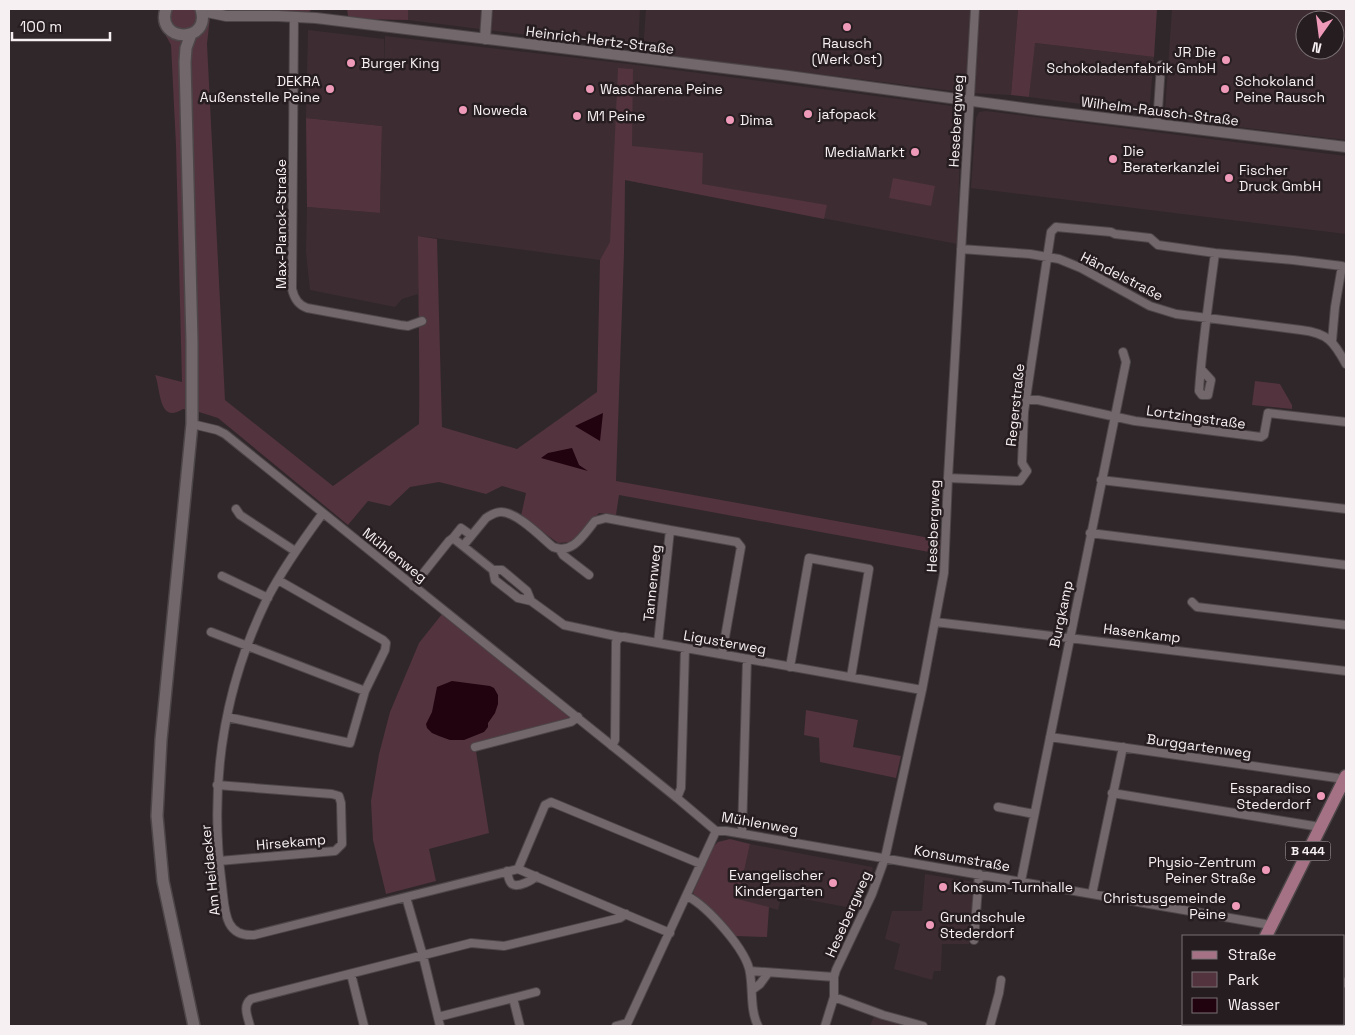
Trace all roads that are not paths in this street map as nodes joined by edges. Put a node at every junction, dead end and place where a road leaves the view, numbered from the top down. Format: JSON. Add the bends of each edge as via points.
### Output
{"nodes":[{"id":1,"x":166,"y":9,"type":"edge"},
{"id":2,"x":487,"y":9,"type":"edge"},
{"id":3,"x":975,"y":9,"type":"edge"},
{"id":4,"x":201,"y":10,"type":"edge"},
{"id":5,"x":226,"y":16,"type":"junction"},
{"id":6,"x":294,"y":16,"type":"junction"},
{"id":7,"x":201,"y":24,"type":"junction"},
{"id":8,"x":176,"y":34,"type":"junction"},
{"id":9,"x":191,"y":34,"type":"junction"},
{"id":10,"x":485,"y":39,"type":"junction"},
{"id":11,"x":185,"y":62,"type":"junction"},
{"id":12,"x":1161,"y":65,"type":"dead end"},
{"id":13,"x":970,"y":101,"type":"junction"},
{"id":14,"x":1158,"y":124,"type":"junction"},
{"id":15,"x":1346,"y":147,"type":"edge"},
{"id":16,"x":961,"y":249,"type":"junction"},
{"id":17,"x":1215,"y":253,"type":"junction"},
{"id":18,"x":1047,"y":256,"type":"junction"},
{"id":19,"x":1344,"y":267,"type":"edge"},
{"id":20,"x":1207,"y":318,"type":"junction"},
{"id":21,"x":422,"y":322,"type":"dead end"},
{"id":22,"x":1332,"y":341,"type":"junction"},
{"id":23,"x":1123,"y":352,"type":"dead end"},
{"id":24,"x":1346,"y":364,"type":"edge"},
{"id":25,"x":1201,"y":369,"type":"dead end"},
{"id":26,"x":1026,"y":400,"type":"junction"},
{"id":27,"x":1114,"y":417,"type":"junction"},
{"id":28,"x":1346,"y":422,"type":"edge"},
{"id":29,"x":192,"y":424,"type":"junction"},
{"id":30,"x":948,"y":478,"type":"junction"},
{"id":31,"x":1101,"y":480,"type":"junction"},
{"id":32,"x":1346,"y":509,"type":"edge"},
{"id":33,"x":236,"y":510,"type":"dead end"},
{"id":34,"x":323,"y":513,"type":"junction"},
{"id":35,"x":670,"y":530,"type":"junction"},
{"id":36,"x":1090,"y":533,"type":"junction"},
{"id":37,"x":471,"y":535,"type":"junction"},
{"id":38,"x":453,"y":538,"type":"junction"},
{"id":39,"x":463,"y":546,"type":"junction"},
{"id":40,"x":560,"y":550,"type":"junction"},
{"id":41,"x":295,"y":551,"type":"junction"},
{"id":42,"x":1346,"y":564,"type":"edge"},
{"id":43,"x":493,"y":570,"type":"junction"},
{"id":44,"x":589,"y":575,"type":"dead end"},
{"id":45,"x":222,"y":576,"type":"dead end"},
{"id":46,"x":278,"y":580,"type":"junction"},
{"id":47,"x":413,"y":586,"type":"junction"},
{"id":48,"x":268,"y":598,"type":"junction"},
{"id":49,"x":530,"y":601,"type":"junction"},
{"id":50,"x":1192,"y":602,"type":"dead end"},
{"id":51,"x":936,"y":622,"type":"junction"},
{"id":52,"x":1346,"y":625,"type":"edge"},
{"id":53,"x":212,"y":632,"type":"dead end"},
{"id":54,"x":620,"y":637,"type":"junction"},
{"id":55,"x":1069,"y":637,"type":"junction"},
{"id":56,"x":658,"y":643,"type":"junction"},
{"id":57,"x":247,"y":646,"type":"junction"},
{"id":58,"x":685,"y":648,"type":"junction"},
{"id":59,"x":722,"y":654,"type":"junction"},
{"id":60,"x":747,"y":659,"type":"junction"},
{"id":61,"x":790,"y":666,"type":"junction"},
{"id":62,"x":1346,"y":671,"type":"edge"},
{"id":63,"x":851,"y":678,"type":"junction"},
{"id":64,"x":922,"y":690,"type":"junction"},
{"id":65,"x":365,"y":691,"type":"junction"},
{"id":66,"x":227,"y":717,"type":"junction"},
{"id":67,"x":578,"y":717,"type":"junction"},
{"id":68,"x":1050,"y":737,"type":"junction"},
{"id":69,"x":612,"y":746,"type":"junction"},
{"id":70,"x":475,"y":747,"type":"dead end"},
{"id":71,"x":1123,"y":748,"type":"junction"},
{"id":72,"x":217,"y":785,"type":"junction"},
{"id":73,"x":1344,"y":786,"type":"edge"},
{"id":74,"x":1112,"y":793,"type":"junction"},
{"id":75,"x":677,"y":798,"type":"junction"},
{"id":76,"x":998,"y":808,"type":"dead end"},
{"id":77,"x":1034,"y":814,"type":"junction"},
{"id":78,"x":1320,"y":829,"type":"junction"},
{"id":79,"x":716,"y":831,"type":"junction"},
{"id":80,"x":742,"y":834,"type":"junction"},
{"id":81,"x":885,"y":858,"type":"junction"},
{"id":82,"x":219,"y":861,"type":"junction"},
{"id":83,"x":702,"y":864,"type":"junction"},
{"id":84,"x":518,"y":870,"type":"junction"},
{"id":85,"x":507,"y":871,"type":"junction"},
{"id":86,"x":979,"y":874,"type":"junction"},
{"id":87,"x":536,"y":876,"type":"junction"},
{"id":88,"x":1021,"y":881,"type":"junction"},
{"id":89,"x":1092,"y":894,"type":"junction"},
{"id":90,"x":687,"y":896,"type":"junction"},
{"id":91,"x":406,"y":897,"type":"junction"},
{"id":92,"x":626,"y":914,"type":"junction"},
{"id":93,"x":1268,"y":931,"type":"edge"},
{"id":94,"x":670,"y":933,"type":"junction"},
{"id":95,"x":974,"y":940,"type":"dead end"},
{"id":96,"x":423,"y":956,"type":"junction"},
{"id":97,"x":750,"y":972,"type":"junction"},
{"id":98,"x":768,"y":973,"type":"junction"},
{"id":99,"x":351,"y":974,"type":"junction"},
{"id":100,"x":834,"y":977,"type":"junction"},
{"id":101,"x":1001,"y":980,"type":"dead end"},
{"id":102,"x":752,"y":990,"type":"junction"},
{"id":103,"x":536,"y":992,"type":"dead end"},
{"id":104,"x":834,"y":997,"type":"junction"},
{"id":105,"x":513,"y":998,"type":"junction"},
{"id":106,"x":438,"y":1017,"type":"junction"},
{"id":107,"x":627,"y":1025,"type":"edge"},
{"id":108,"x":194,"y":1026,"type":"edge"},
{"id":109,"x":250,"y":1026,"type":"edge"},
{"id":110,"x":364,"y":1026,"type":"edge"},
{"id":111,"x":440,"y":1026,"type":"edge"},
{"id":112,"x":520,"y":1026,"type":"edge"},
{"id":113,"x":616,"y":1026,"type":"edge"},
{"id":114,"x":758,"y":1026,"type":"edge"},
{"id":115,"x":825,"y":1026,"type":"edge"},
{"id":116,"x":923,"y":1026,"type":"edge"},
{"id":117,"x":990,"y":1026,"type":"edge"}],
"edges":[{"from":1,"to":8,"type":"main road","via":[[166,23]]},
{"from":2,"to":10,"type":"street"},
{"from":3,"to":13,"type":"street","name":"Hesebergweg"},
{"from":4,"to":5,"type":"street","name":"Heinrich-Hertz-Straße"},
{"from":4,"to":7,"type":"main road"},
{"from":5,"to":6,"type":"street","name":"Heinrich-Hertz-Straße"},
{"from":5,"to":7,"type":"street","name":"Heinrich-Hertz-Straße"},
{"from":6,"to":10,"type":"street","name":"Heinrich-Hertz-Straße"},
{"from":6,"to":21,"type":"street","name":"Max-Planck-Straße","via":[[294,296],[307,308],[408,326]]},
{"from":7,"to":9,"type":"main road"},
{"from":8,"to":9,"type":"main road"},
{"from":8,"to":11,"type":"main road"},
{"from":9,"to":11,"type":"main road"},
{"from":10,"to":13,"type":"street","name":"Heinrich-Hertz-Straße"},
{"from":11,"to":29,"type":"main road"},
{"from":12,"to":14,"type":"street"},
{"from":13,"to":14,"type":"street","name":"Wilhelm-Rausch-Straße"},
{"from":13,"to":16,"type":"street","name":"Hesebergweg"},
{"from":14,"to":15,"type":"street","name":"Wilhelm-Rausch-Straße"},
{"from":16,"to":18,"type":"street","name":"Händelstraße"},
{"from":16,"to":30,"type":"street","name":"Hesebergweg"},
{"from":17,"to":18,"type":"street","name":"Regerstraße","via":[[1158,245],[1150,238],[1056,226],[1051,232]]},
{"from":17,"to":19,"type":"street"},
{"from":17,"to":20,"type":"street"},
{"from":18,"to":20,"type":"street","name":"Händelstraße","via":[[1082,268],[1150,306]]},
{"from":18,"to":26,"type":"street","name":"Regerstraße"},
{"from":19,"to":22,"type":"street"},
{"from":20,"to":22,"type":"street","name":"Händelstraße","via":[[1311,331]]},
{"from":20,"to":25,"type":"street"},
{"from":22,"to":24,"type":"street"},
{"from":23,"to":27,"type":"street","name":"Burgkamp","via":[[1126,362]]},
{"from":26,"to":27,"type":"street","name":"Lortzingstraße"},
{"from":26,"to":30,"type":"street","name":"Regerstraße","via":[[1022,464],[1027,471],[1020,480]]},
{"from":27,"to":28,"type":"street","name":"Lortzingstraße","via":[[1261,437],[1268,413]]},
{"from":27,"to":31,"type":"street","name":"Burgkamp"},
{"from":29,"to":34,"type":"street","name":"Mühlenweg","via":[[224,434]]},
{"from":29,"to":108,"type":"main road","via":[[161,740],[157,816],[166,899]]},
{"from":30,"to":51,"type":"street","name":"Hesebergweg","via":[[944,573]]},
{"from":31,"to":32,"type":"street"},
{"from":31,"to":36,"type":"street","name":"Burgkamp"},
{"from":33,"to":41,"type":"street"},
{"from":34,"to":41,"type":"street","name":"Am Heidacker"},
{"from":34,"to":47,"type":"street","name":"Mühlenweg"},
{"from":35,"to":40,"type":"street","via":[[600,519],[575,545]]},
{"from":35,"to":56,"type":"street","name":"Tannenweg"},
{"from":35,"to":59,"type":"street","name":"Tannenweg","via":[[737,542],[741,547]]},
{"from":36,"to":42,"type":"street"},
{"from":36,"to":55,"type":"street","name":"Burgkamp"},
{"from":37,"to":38,"type":"street","via":[[461,528]]},
{"from":37,"to":39,"type":"street"},
{"from":37,"to":40,"type":"street","via":[[491,514],[502,512],[516,517]]},
{"from":38,"to":39,"type":"street","name":"Ligusterweg"},
{"from":38,"to":47,"type":"street"},
{"from":39,"to":43,"type":"street","name":"Ligusterweg"},
{"from":40,"to":44,"type":"street"},
{"from":41,"to":46,"type":"street","name":"Am Heidacker"},
{"from":43,"to":49,"type":"street","name":"Ligusterweg","via":[[496,580],[518,598]]},
{"from":43,"to":49,"type":"street","name":"Ligusterweg","via":[[502,570],[527,590]]},
{"from":45,"to":48,"type":"street"},
{"from":46,"to":48,"type":"street","name":"Am Heidacker"},
{"from":46,"to":65,"type":"street","via":[[386,643]]},
{"from":47,"to":67,"type":"street","name":"Mühlenweg"},
{"from":48,"to":57,"type":"street","name":"Am Heidacker"},
{"from":49,"to":54,"type":"street","name":"Ligusterweg","via":[[564,625]]},
{"from":50,"to":52,"type":"street","via":[[1197,607]]},
{"from":51,"to":55,"type":"street","name":"Hasenkamp"},
{"from":51,"to":64,"type":"street","name":"Hesebergweg"},
{"from":53,"to":57,"type":"street"},
{"from":54,"to":56,"type":"street","name":"Ligusterweg"},
{"from":54,"to":69,"type":"street","via":[[616,642],[615,740]]},
{"from":55,"to":62,"type":"street","name":"Hasenkamp"},
{"from":55,"to":68,"type":"street","name":"Burgkamp"},
{"from":56,"to":58,"type":"street","name":"Ligusterweg"},
{"from":57,"to":65,"type":"street"},
{"from":57,"to":66,"type":"street","name":"Am Heidacker"},
{"from":58,"to":59,"type":"street","name":"Ligusterweg"},
{"from":58,"to":75,"type":"street","via":[[681,788]]},
{"from":59,"to":60,"type":"street","name":"Ligusterweg"},
{"from":60,"to":61,"type":"street","name":"Ligusterweg"},
{"from":60,"to":80,"type":"street"},
{"from":61,"to":63,"type":"street","name":"Ligusterweg"},
{"from":61,"to":63,"type":"street","via":[[809,558],[869,569]]},
{"from":63,"to":64,"type":"street","name":"Ligusterweg"},
{"from":64,"to":81,"type":"street","name":"Hesebergweg"},
{"from":65,"to":66,"type":"street","via":[[350,743]]},
{"from":66,"to":72,"type":"street","name":"Am Heidacker"},
{"from":67,"to":69,"type":"street","name":"Mühlenweg"},
{"from":67,"to":70,"type":"street","via":[[571,722]]},
{"from":68,"to":71,"type":"street","name":"Burggartenweg"},
{"from":68,"to":77,"type":"street","name":"Burgkamp"},
{"from":69,"to":75,"type":"street","name":"Mühlenweg"},
{"from":71,"to":73,"type":"street","name":"Burggartenweg","via":[[1337,778]]},
{"from":71,"to":74,"type":"street"},
{"from":72,"to":82,"type":"street","name":"Am Heidacker"},
{"from":72,"to":82,"type":"street","name":"Hirsekamp","via":[[332,794],[339,796],[341,803],[342,844],[335,851]]},
{"from":73,"to":78,"type":"main road","number":"B 444"},
{"from":74,"to":78,"type":"street"},
{"from":74,"to":89,"type":"street"},
{"from":75,"to":79,"type":"street","name":"Mühlenweg"},
{"from":76,"to":77,"type":"street"},
{"from":77,"to":88,"type":"street","name":"Burgkamp"},
{"from":78,"to":93,"type":"main road","number":"B 444"},
{"from":79,"to":80,"type":"street","name":"Mühlenweg"},
{"from":79,"to":83,"type":"street"},
{"from":80,"to":81,"type":"street","name":"Mühlenweg"},
{"from":81,"to":86,"type":"street","name":"Konsumstraße"},
{"from":81,"to":100,"type":"street","name":"Hesebergweg"},
{"from":82,"to":91,"type":"street","name":"Am Heidacker","via":[[227,918],[234,930],[246,936]]},
{"from":83,"to":84,"type":"street","via":[[551,802],[545,805]]},
{"from":83,"to":90,"type":"street"},
{"from":84,"to":85,"type":"street","name":"Am Heidacker"},
{"from":84,"to":87,"type":"street","name":"Am Heidacker"},
{"from":85,"to":87,"type":"street","via":[[512,884],[532,880]]},
{"from":85,"to":91,"type":"street","name":"Am Heidacker"},
{"from":86,"to":88,"type":"street","name":"Konsumstraße"},
{"from":86,"to":95,"type":"street"},
{"from":87,"to":92,"type":"street","name":"Am Heidacker"},
{"from":88,"to":89,"type":"street","name":"Konsumstraße"},
{"from":89,"to":93,"type":"street","name":"Konsumstraße","via":[[1265,924]]},
{"from":90,"to":94,"type":"street"},
{"from":90,"to":97,"type":"street","via":[[695,900],[736,942]]},
{"from":91,"to":96,"type":"street"},
{"from":92,"to":94,"type":"street","name":"Am Heidacker"},
{"from":92,"to":96,"type":"street","via":[[504,946],[471,943]]},
{"from":94,"to":107,"type":"street"},
{"from":96,"to":99,"type":"street"},
{"from":96,"to":106,"type":"street"},
{"from":97,"to":98,"type":"street"},
{"from":97,"to":102,"type":"street"},
{"from":98,"to":100,"type":"street"},
{"from":98,"to":102,"type":"street"},
{"from":99,"to":109,"type":"street","via":[[247,1002]]},
{"from":99,"to":110,"type":"street"},
{"from":100,"to":104,"type":"street","name":"Hesebergweg"},
{"from":101,"to":117,"type":"street"},
{"from":102,"to":114,"type":"street"},
{"from":103,"to":105,"type":"street"},
{"from":104,"to":115,"type":"street","name":"Hesebergweg"},
{"from":104,"to":116,"type":"street"},
{"from":105,"to":106,"type":"street"},
{"from":105,"to":112,"type":"street"},
{"from":106,"to":111,"type":"street"},
{"from":107,"to":113,"type":"street"}]}
